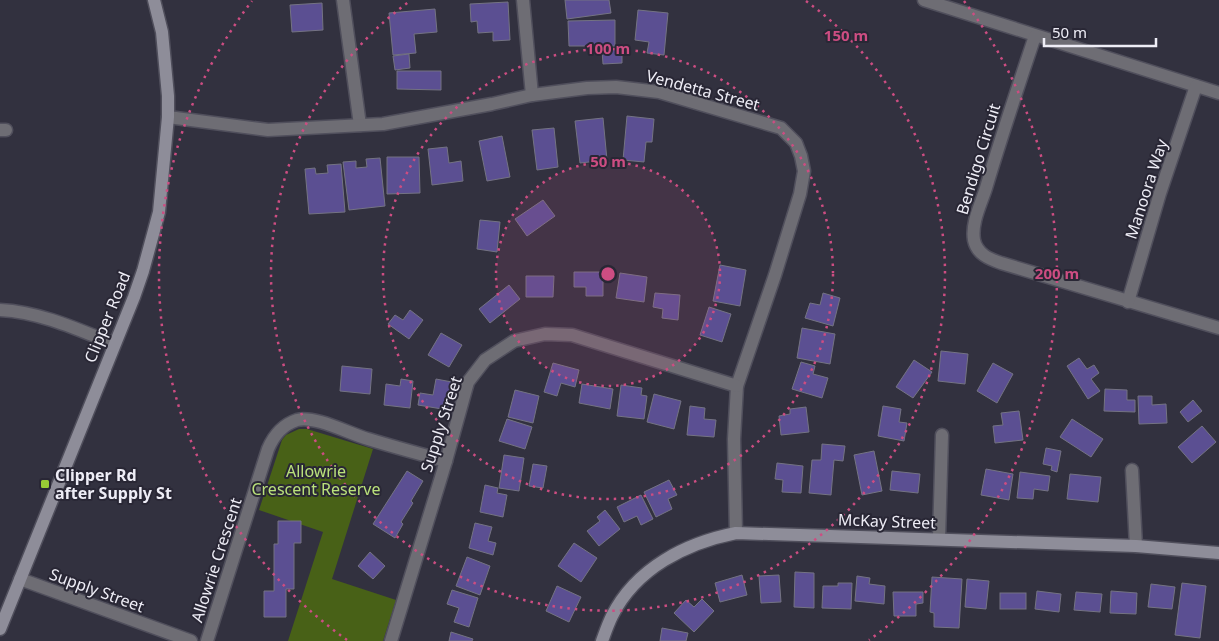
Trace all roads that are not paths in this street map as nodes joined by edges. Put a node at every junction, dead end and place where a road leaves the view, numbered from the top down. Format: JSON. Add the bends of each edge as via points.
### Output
{"nodes":[{"id":1,"x":154,"y":0,"type":"edge"},
{"id":2,"x":343,"y":0,"type":"edge"},
{"id":3,"x":523,"y":0,"type":"edge"},
{"id":4,"x":924,"y":0,"type":"edge"},
{"id":5,"x":1035,"y":36,"type":"junction"},
{"id":6,"x":1196,"y":86,"type":"junction"},
{"id":7,"x":1219,"y":93,"type":"edge"},
{"id":8,"x":532,"y":95,"type":"junction"},
{"id":9,"x":168,"y":117,"type":"junction"},
{"id":10,"x":360,"y":125,"type":"junction"},
{"id":11,"x":1128,"y":302,"type":"junction"},
{"id":12,"x":0,"y":310,"type":"edge"},
{"id":13,"x":1219,"y":328,"type":"edge"},
{"id":14,"x":114,"y":344,"type":"junction"},
{"id":15,"x":737,"y":386,"type":"junction"},
{"id":16,"x":942,"y":435,"type":"dead end"},
{"id":17,"x":446,"y":461,"type":"junction"},
{"id":18,"x":1132,"y":470,"type":"dead end"},
{"id":19,"x":736,"y":533,"type":"junction"},
{"id":20,"x":938,"y":538,"type":"junction"},
{"id":21,"x":1136,"y":546,"type":"junction"},
{"id":22,"x":1219,"y":553,"type":"edge"},
{"id":23,"x":20,"y":579,"type":"junction"},
{"id":24,"x":0,"y":629,"type":"edge"},
{"id":25,"x":191,"y":641,"type":"edge"},
{"id":26,"x":207,"y":641,"type":"edge"},
{"id":27,"x":391,"y":641,"type":"edge"},
{"id":28,"x":602,"y":641,"type":"edge"}],
"edges":[{"from":1,"to":9,"type":"street","name":"Clipper Road","via":[[162,32]]},
{"from":2,"to":10,"type":"street"},
{"from":3,"to":8,"type":"street"},
{"from":4,"to":5,"type":"street"},
{"from":5,"to":6,"type":"street"},
{"from":5,"to":11,"type":"street","name":"Bendigo Circuit","via":[[980,207],[974,241],[989,259]]},
{"from":6,"to":7,"type":"street"},
{"from":6,"to":11,"type":"street","name":"Manoora Way"},
{"from":8,"to":10,"type":"street","name":"Vendetta Street","via":[[392,123]]},
{"from":8,"to":15,"type":"street","name":"Vendetta Street","via":[[616,87],[659,92],[781,128],[796,144],[804,171],[800,194]]},
{"from":9,"to":10,"type":"street","name":"Vendetta Street","via":[[268,130]]},
{"from":9,"to":14,"type":"street","name":"Clipper Road","via":[[159,212],[143,272]]},
{"from":11,"to":13,"type":"street","name":"Bendigo Circuit"},
{"from":12,"to":14,"type":"street","via":[[49,319]]},
{"from":14,"to":23,"type":"street","name":"Clipper Road"},
{"from":15,"to":17,"type":"street","name":"Supply Street","via":[[572,335],[545,334],[514,341],[485,360],[468,382]]},
{"from":15,"to":19,"type":"street","name":"Vendetta Street","via":[[734,440]]},
{"from":16,"to":20,"type":"street"},
{"from":17,"to":26,"type":"street","name":"Allowrie Crescent","via":[[313,420],[298,420],[282,428],[273,436],[268,449]]},
{"from":17,"to":27,"type":"street","name":"Supply Street"},
{"from":18,"to":21,"type":"street"},
{"from":19,"to":20,"type":"street","name":"McKay Street"},
{"from":19,"to":28,"type":"street","name":"McKay Street","via":[[703,541],[663,560],[625,595]]},
{"from":20,"to":21,"type":"street","name":"McKay Street"},
{"from":21,"to":22,"type":"street","name":"McKay Street"},
{"from":23,"to":24,"type":"street","name":"Clipper Road"},
{"from":23,"to":25,"type":"street","name":"Supply Street"}]}
